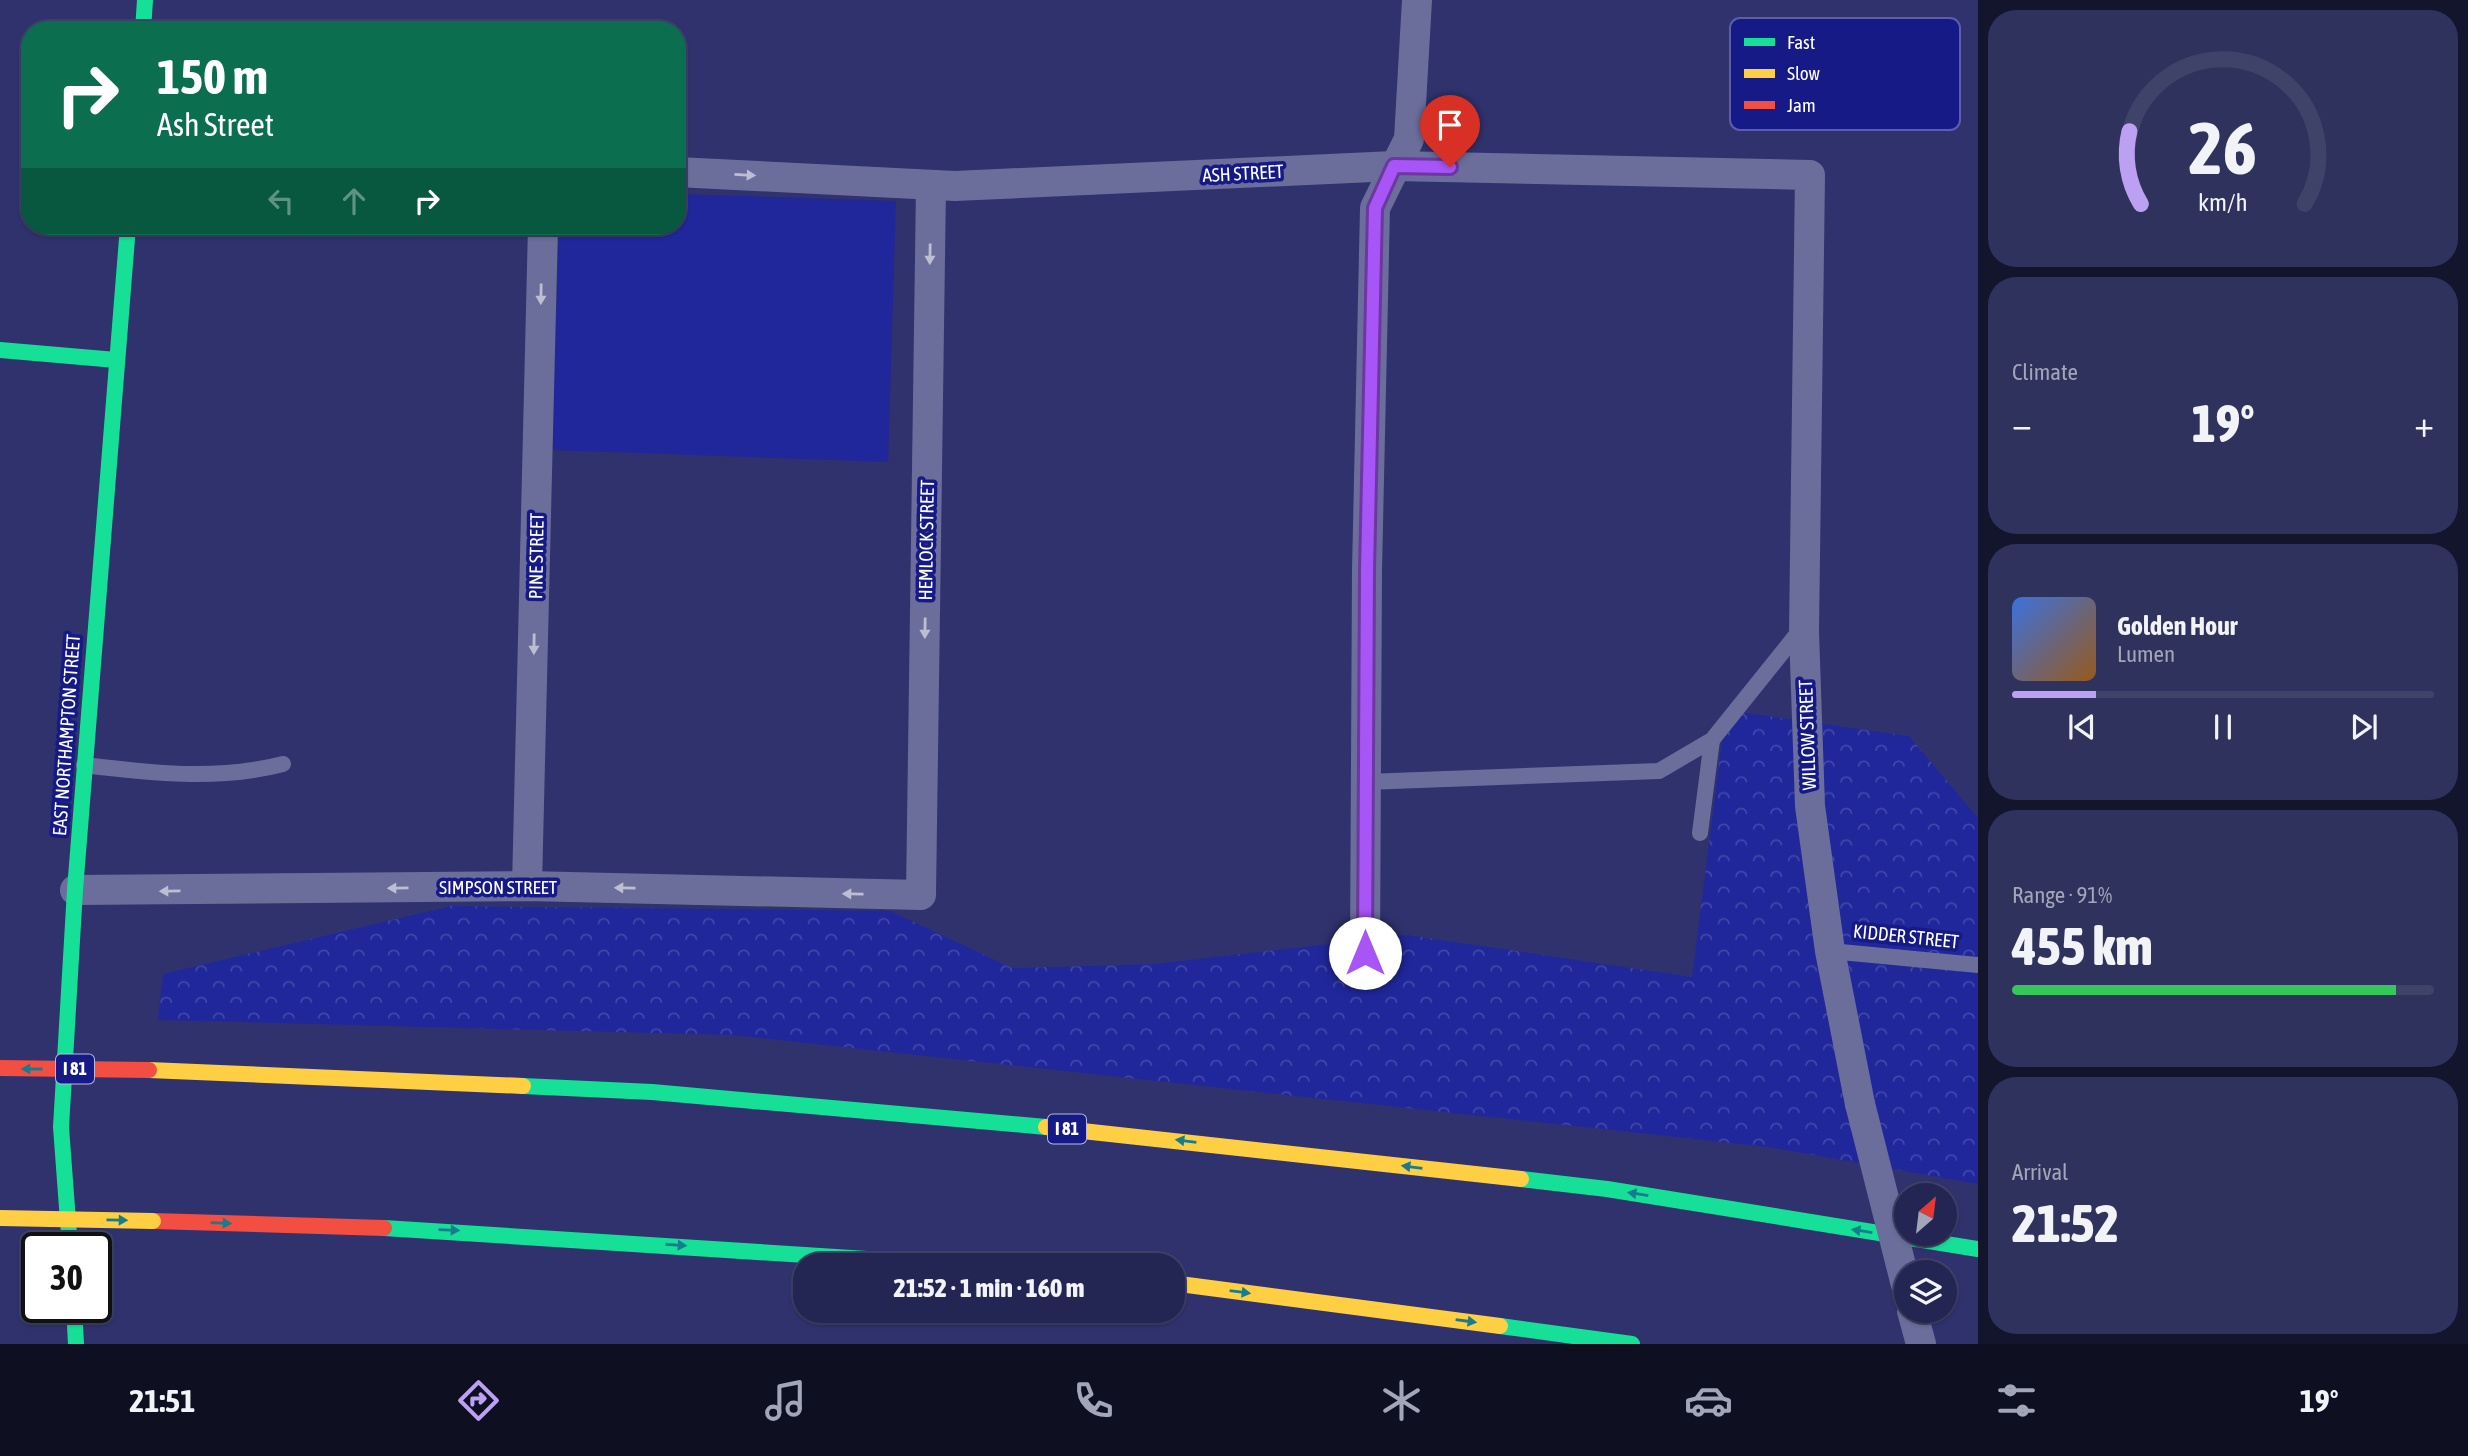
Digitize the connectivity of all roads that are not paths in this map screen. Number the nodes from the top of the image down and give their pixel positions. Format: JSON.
{"nodes":[{"id":1,"x":145,"y":0,"type":"edge"},
{"id":2,"x":1417,"y":0,"type":"edge"},
{"id":3,"x":144,"y":21,"type":"edge"},
{"id":4,"x":1394,"y":166,"type":"junction"},
{"id":5,"x":686,"y":172,"type":"edge"},
{"id":6,"x":1810,"y":175,"type":"joint"},
{"id":7,"x":931,"y":186,"type":"junction"},
{"id":8,"x":127,"y":235,"type":"edge"},
{"id":9,"x":543,"y":235,"type":"edge"},
{"id":10,"x":0,"y":350,"type":"edge"},
{"id":11,"x":116,"y":359,"type":"junction"},
{"id":12,"x":1804,"y":625,"type":"junction"},
{"id":13,"x":1712,"y":740,"type":"junction"},
{"id":14,"x":283,"y":764,"type":"dead end"},
{"id":15,"x":84,"y":765,"type":"junction"},
{"id":16,"x":1366,"y":782,"type":"junction"},
{"id":17,"x":1700,"y":833,"type":"dead end"},
{"id":18,"x":527,"y":886,"type":"junction"},
{"id":19,"x":75,"y":890,"type":"junction"},
{"id":20,"x":921,"y":895,"type":"joint"},
{"id":21,"x":1830,"y":951,"type":"junction"},
{"id":22,"x":1365,"y":953,"type":"dead end"},
{"id":23,"x":1978,"y":965,"type":"edge"},
{"id":24,"x":0,"y":1068,"type":"edge"},
{"id":25,"x":0,"y":1217,"type":"edge"},
{"id":26,"x":69,"y":1232,"type":"edge"},
{"id":27,"x":1978,"y":1250,"type":"edge"},
{"id":28,"x":793,"y":1253,"type":"edge"},
{"id":29,"x":1900,"y":1260,"type":"edge"},
{"id":30,"x":1185,"y":1285,"type":"edge"},
{"id":31,"x":75,"y":1323,"type":"edge"},
{"id":32,"x":1915,"y":1323,"type":"edge"},
{"id":33,"x":76,"y":1344,"type":"edge"},
{"id":34,"x":1632,"y":1344,"type":"edge"},
{"id":35,"x":1921,"y":1344,"type":"edge"}],
"edges":[{"from":1,"to":3,"type":"main road"},
{"from":2,"to":4,"type":"street"},
{"from":4,"to":6,"type":"street","name":"ASH STREET"},
{"from":4,"to":7,"type":"street","name":"ASH STREET"},
{"from":4,"to":16,"type":"street"},
{"from":5,"to":7,"type":"street","name":"ASH STREET","one_way":true},
{"from":6,"to":12,"type":"street","name":"WILLOW STREET"},
{"from":7,"to":20,"type":"street","name":"HEMLOCK STREET","one_way":true},
{"from":8,"to":11,"type":"main road","name":"EAST NORTHAMPTON STREET"},
{"from":9,"to":18,"type":"street","name":"PINE STREET","one_way":true},
{"from":10,"to":11,"type":"main road"},
{"from":11,"to":15,"type":"main road","name":"EAST NORTHAMPTON STREET"},
{"from":12,"to":13,"type":"lane"},
{"from":12,"to":21,"type":"street","name":"WILLOW STREET"},
{"from":13,"to":16,"type":"lane"},
{"from":13,"to":17,"type":"lane"},
{"from":14,"to":15,"type":"lane"},
{"from":15,"to":19,"type":"main road","name":"EAST NORTHAMPTON STREET"},
{"from":16,"to":22,"type":"street"},
{"from":18,"to":19,"type":"street","name":"SIMPSON STREET","one_way":true},
{"from":20,"to":18,"type":"street","name":"SIMPSON STREET","one_way":true},
{"from":19,"to":26,"type":"main road","name":"EAST NORTHAMPTON STREET"},
{"from":21,"to":23,"type":"lane","name":"KIDDER STREET"},
{"from":21,"to":29,"type":"street","name":"WILLOW STREET","bridge":true},
{"from":27,"to":24,"type":"main road","number":"I 81","one_way":true,"bridge":true},
{"from":25,"to":28,"type":"main road","one_way":true,"bridge":true},
{"from":30,"to":34,"type":"main road","one_way":true},
{"from":31,"to":33,"type":"main road"},
{"from":32,"to":35,"type":"street"}]}
